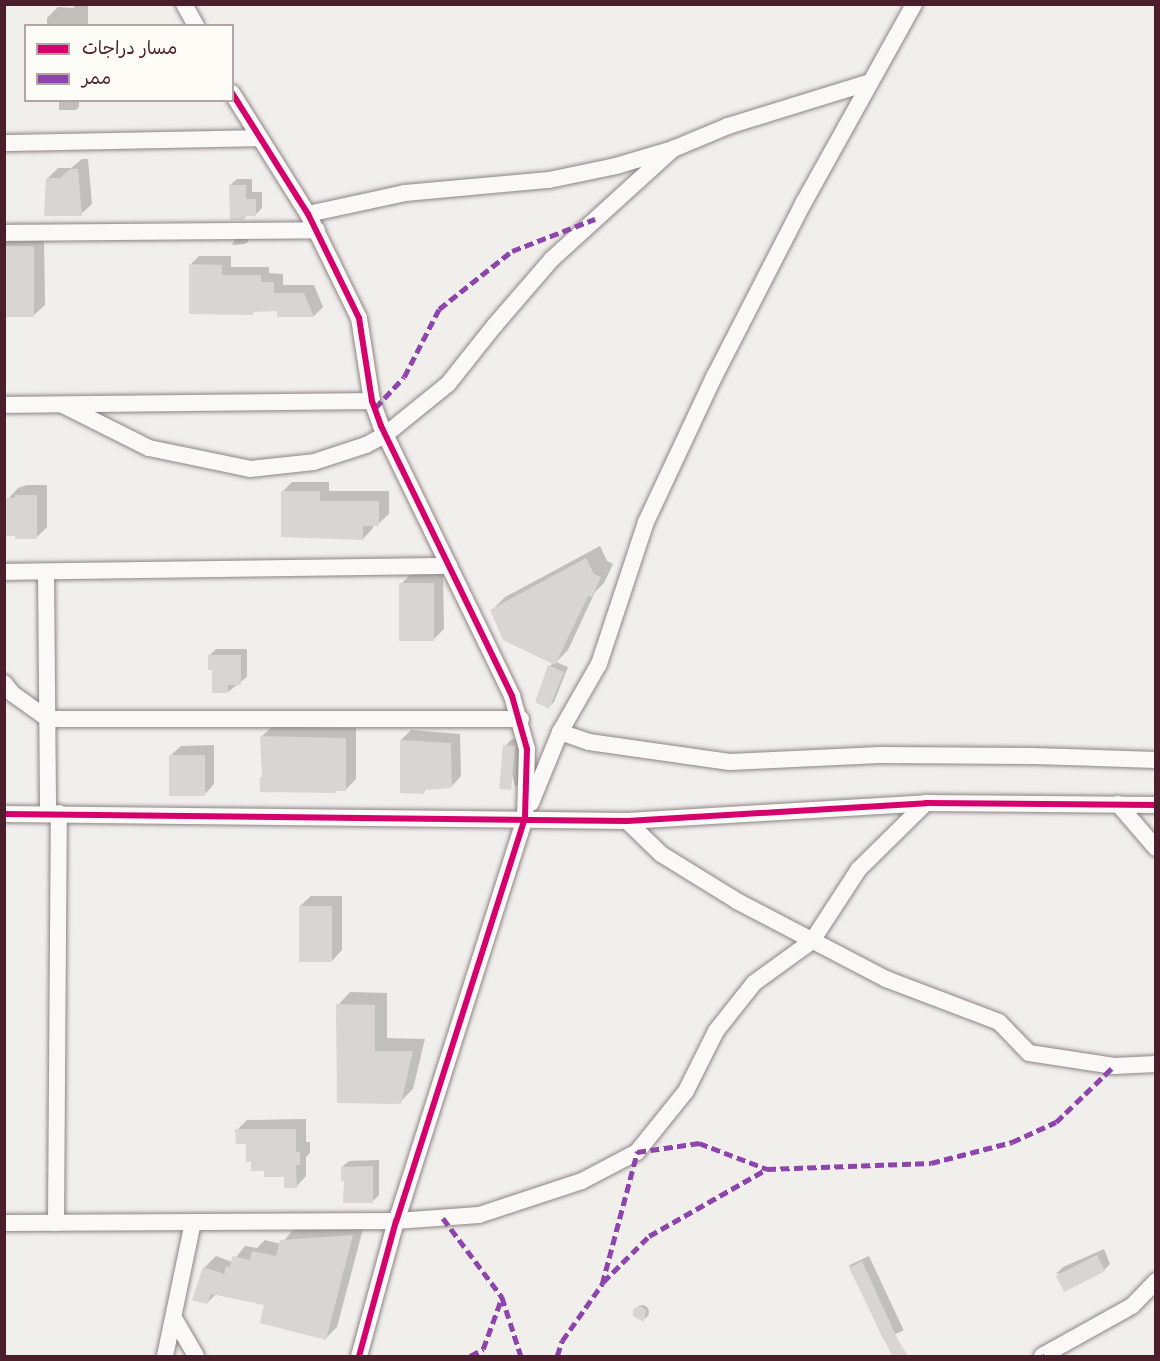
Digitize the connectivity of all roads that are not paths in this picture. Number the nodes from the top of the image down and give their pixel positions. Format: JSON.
{"nodes":[{"id":1,"x":184,"y":4,"type":"edge"},
{"id":2,"x":914,"y":4,"type":"edge"},
{"id":3,"x":195,"y":24,"type":"edge"},
{"id":4,"x":870,"y":82,"type":"junction"},
{"id":5,"x":234,"y":96,"type":"edge"},
{"id":6,"x":259,"y":138,"type":"junction"},
{"id":7,"x":4,"y":143,"type":"edge"},
{"id":8,"x":673,"y":149,"type":"junction"},
{"id":9,"x":308,"y":214,"type":"junction"},
{"id":10,"x":317,"y":230,"type":"junction"},
{"id":11,"x":4,"y":234,"type":"edge"},
{"id":12,"x":372,"y":401,"type":"junction"},
{"id":13,"x":4,"y":405,"type":"edge"},
{"id":14,"x":63,"y":405,"type":"junction"},
{"id":15,"x":385,"y":435,"type":"junction"},
{"id":16,"x":449,"y":566,"type":"junction"},
{"id":17,"x":4,"y":572,"type":"edge"},
{"id":18,"x":46,"y":572,"type":"junction"},
{"id":19,"x":4,"y":683,"type":"edge"},
{"id":20,"x":48,"y":719,"type":"junction"},
{"id":21,"x":520,"y":719,"type":"junction"},
{"id":22,"x":560,"y":732,"type":"junction"},
{"id":23,"x":1155,"y":760,"type":"edge"},
{"id":24,"x":926,"y":803,"type":"junction"},
{"id":25,"x":1118,"y":804,"type":"junction"},
{"id":26,"x":1155,"y":805,"type":"edge"},
{"id":27,"x":54,"y":813,"type":"junction"},
{"id":28,"x":4,"y":814,"type":"edge"},
{"id":29,"x":525,"y":818,"type":"junction"},
{"id":30,"x":627,"y":821,"type":"junction"},
{"id":31,"x":1155,"y":848,"type":"edge"},
{"id":32,"x":812,"y":941,"type":"junction"},
{"id":33,"x":1155,"y":1064,"type":"edge"},
{"id":34,"x":396,"y":1221,"type":"junction"},
{"id":35,"x":193,"y":1222,"type":"junction"},
{"id":36,"x":4,"y":1223,"type":"edge"},
{"id":37,"x":56,"y":1223,"type":"junction"},
{"id":38,"x":1155,"y":1281,"type":"edge"},
{"id":39,"x":174,"y":1318,"type":"junction"},
{"id":40,"x":165,"y":1356,"type":"edge"},
{"id":41,"x":196,"y":1356,"type":"edge"},
{"id":42,"x":359,"y":1356,"type":"edge"},
{"id":43,"x":1042,"y":1356,"type":"edge"}],
"edges":[{"from":1,"to":3,"type":"street"},
{"from":2,"to":4,"type":"street"},
{"from":4,"to":8,"type":"street"},
{"from":4,"to":22,"type":"street"},
{"from":5,"to":6,"type":"street"},
{"from":6,"to":7,"type":"street"},
{"from":6,"to":9,"type":"street"},
{"from":8,"to":9,"type":"street"},
{"from":8,"to":15,"type":"street"},
{"from":9,"to":10,"type":"street"},
{"from":10,"to":11,"type":"street"},
{"from":10,"to":12,"type":"street"},
{"from":12,"to":14,"type":"street"},
{"from":12,"to":15,"type":"street"},
{"from":13,"to":14,"type":"street"},
{"from":14,"to":15,"type":"street"},
{"from":15,"to":16,"type":"street"},
{"from":16,"to":18,"type":"street"},
{"from":16,"to":21,"type":"street"},
{"from":17,"to":18,"type":"street"},
{"from":18,"to":20,"type":"street"},
{"from":19,"to":20,"type":"street"},
{"from":20,"to":21,"type":"street"},
{"from":20,"to":27,"type":"street"},
{"from":21,"to":29,"type":"street"},
{"from":22,"to":23,"type":"street"},
{"from":22,"to":29,"type":"street"},
{"from":24,"to":25,"type":"street"},
{"from":24,"to":30,"type":"street"},
{"from":24,"to":32,"type":"street"},
{"from":25,"to":26,"type":"street"},
{"from":25,"to":31,"type":"street"},
{"from":27,"to":28,"type":"street"},
{"from":27,"to":29,"type":"street"},
{"from":27,"to":37,"type":"street"},
{"from":29,"to":30,"type":"street"},
{"from":29,"to":34,"type":"street"},
{"from":30,"to":32,"type":"street"},
{"from":32,"to":33,"type":"street"},
{"from":32,"to":34,"type":"street"},
{"from":34,"to":35,"type":"street"},
{"from":34,"to":42,"type":"street"},
{"from":35,"to":37,"type":"street"},
{"from":35,"to":39,"type":"street"},
{"from":36,"to":37,"type":"street"},
{"from":38,"to":43,"type":"street"},
{"from":39,"to":40,"type":"street"},
{"from":39,"to":41,"type":"street"}]}
